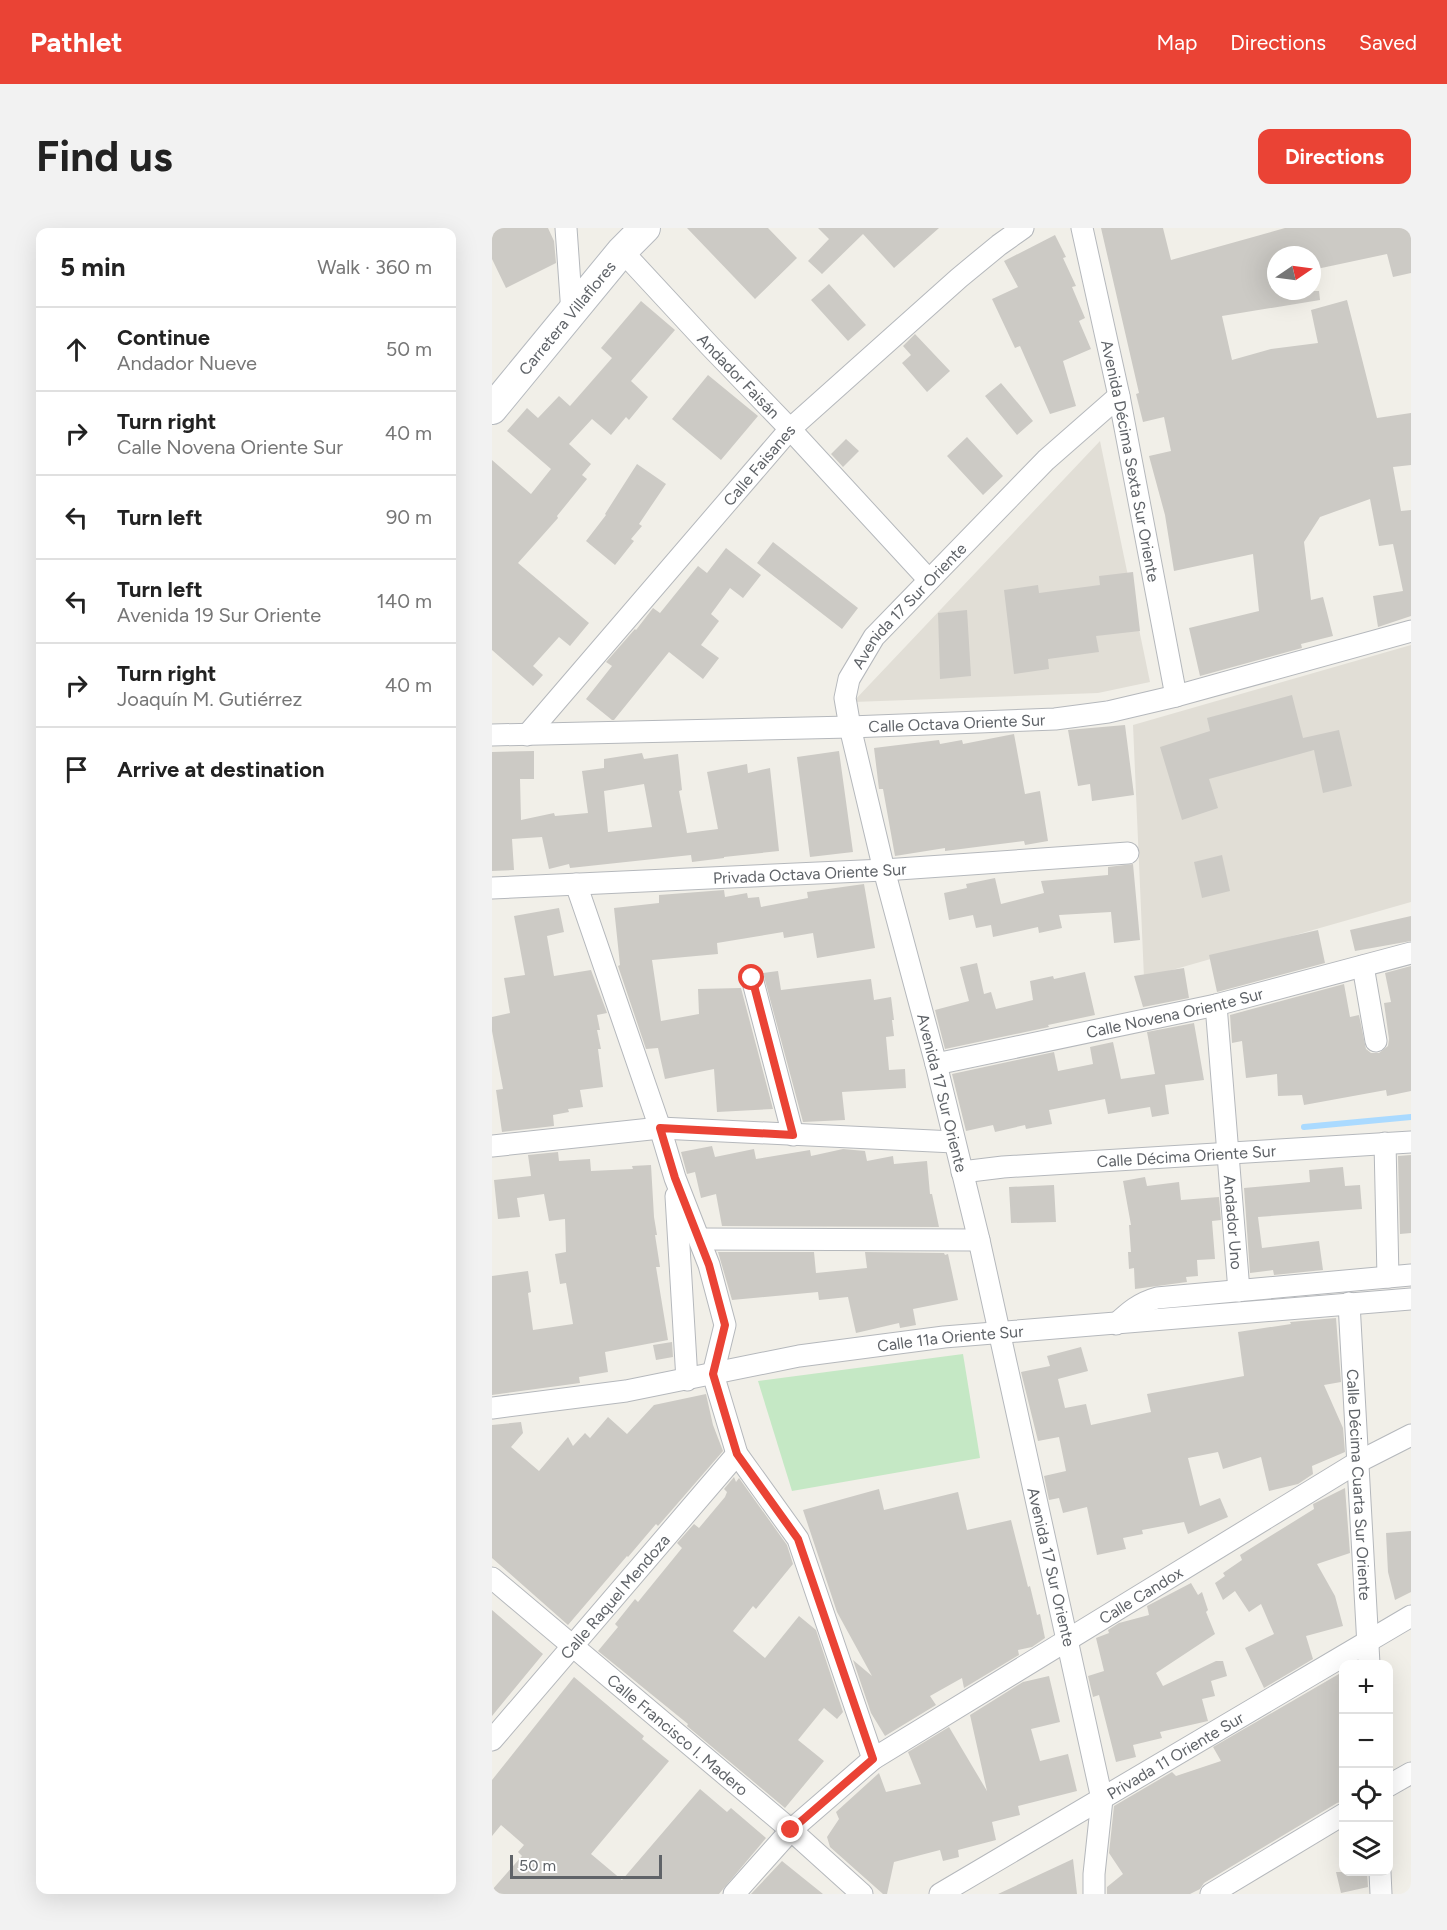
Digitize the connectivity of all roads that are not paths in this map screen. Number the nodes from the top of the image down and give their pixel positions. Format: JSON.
{"nodes":[{"id":1,"x":566,"y":228,"type":"edge"},
{"id":2,"x":645,"y":228,"type":"edge"},
{"id":3,"x":1023,"y":228,"type":"edge"},
{"id":4,"x":1082,"y":228,"type":"edge"},
{"id":5,"x":622,"y":251,"type":"junction"},
{"id":6,"x":572,"y":313,"type":"junction"},
{"id":7,"x":1119,"y":396,"type":"junction"},
{"id":8,"x":492,"y":409,"type":"edge"},
{"id":9,"x":790,"y":429,"type":"junction"},
{"id":10,"x":929,"y":580,"type":"junction"},
{"id":11,"x":1411,"y":631,"type":"edge"},
{"id":12,"x":1176,"y":696,"type":"junction"},
{"id":13,"x":850,"y":726,"type":"junction"},
{"id":14,"x":492,"y":735,"type":"edge"},
{"id":15,"x":527,"y":735,"type":"junction"},
{"id":16,"x":1128,"y":853,"type":"dead end"},
{"id":17,"x":884,"y":870,"type":"junction"},
{"id":18,"x":576,"y":884,"type":"junction"},
{"id":19,"x":492,"y":888,"type":"edge"},
{"id":20,"x":1411,"y":953,"type":"edge"},
{"id":21,"x":1363,"y":966,"type":"junction"},
{"id":22,"x":752,"y":978,"type":"dead end"},
{"id":23,"x":1216,"y":1005,"type":"junction"},
{"id":24,"x":1376,"y":1041,"type":"dead end"},
{"id":25,"x":936,"y":1064,"type":"junction"},
{"id":26,"x":660,"y":1128,"type":"junction"},
{"id":27,"x":793,"y":1135,"type":"junction"},
{"id":28,"x":954,"y":1142,"type":"junction"},
{"id":29,"x":1411,"y":1142,"type":"edge"},
{"id":30,"x":1384,"y":1143,"type":"junction"},
{"id":31,"x":492,"y":1146,"type":"edge"},
{"id":32,"x":1229,"y":1153,"type":"junction"},
{"id":33,"x":962,"y":1172,"type":"junction"},
{"id":34,"x":675,"y":1178,"type":"junction"},
{"id":35,"x":700,"y":1239,"type":"junction"},
{"id":36,"x":979,"y":1240,"type":"junction"},
{"id":37,"x":1411,"y":1275,"type":"edge"},
{"id":38,"x":1388,"y":1277,"type":"junction"},
{"id":39,"x":1239,"y":1291,"type":"junction"},
{"id":40,"x":1411,"y":1299,"type":"edge"},
{"id":41,"x":1349,"y":1303,"type":"junction"},
{"id":42,"x":1116,"y":1324,"type":"junction"},
{"id":43,"x":999,"y":1334,"type":"junction"},
{"id":44,"x":713,"y":1374,"type":"junction"},
{"id":45,"x":687,"y":1380,"type":"junction"},
{"id":46,"x":492,"y":1408,"type":"edge"},
{"id":47,"x":1411,"y":1435,"type":"edge"},
{"id":48,"x":737,"y":1454,"type":"junction"},
{"id":49,"x":1358,"y":1462,"type":"junction"},
{"id":50,"x":492,"y":1578,"type":"edge"},
{"id":51,"x":1411,"y":1616,"type":"edge"},
{"id":52,"x":1068,"y":1640,"type":"junction"},
{"id":53,"x":1368,"y":1641,"type":"junction"},
{"id":54,"x":572,"y":1647,"type":"junction"},
{"id":55,"x":1369,"y":1660,"type":"edge"},
{"id":56,"x":492,"y":1740,"type":"edge"},
{"id":57,"x":873,"y":1759,"type":"junction"},
{"id":58,"x":1411,"y":1773,"type":"edge"},
{"id":59,"x":1393,"y":1784,"type":"edge"},
{"id":60,"x":1102,"y":1799,"type":"junction"},
{"id":61,"x":1339,"y":1817,"type":"edge"},
{"id":62,"x":791,"y":1830,"type":"junction"},
{"id":63,"x":1380,"y":1876,"type":"edge"},
{"id":64,"x":734,"y":1894,"type":"edge"},
{"id":65,"x":862,"y":1894,"type":"edge"},
{"id":66,"x":940,"y":1894,"type":"edge"},
{"id":67,"x":1094,"y":1894,"type":"edge"},
{"id":68,"x":1211,"y":1894,"type":"edge"},
{"id":69,"x":1381,"y":1894,"type":"edge"}],
"edges":[{"from":1,"to":6,"type":"street"},
{"from":2,"to":5,"type":"main road","name":"Carretera Villaflores"},
{"from":3,"to":9,"type":"street","name":"Calle Faisanes"},
{"from":4,"to":7,"type":"street","name":"Avenida Décima Sexta Sur Oriente"},
{"from":5,"to":6,"type":"main road","name":"Carretera Villaflores"},
{"from":5,"to":9,"type":"street","name":"Andador Faisán"},
{"from":6,"to":8,"type":"main road","name":"Carretera Villaflores"},
{"from":7,"to":10,"type":"street","name":"Avenida 17 Sur Oriente"},
{"from":7,"to":12,"type":"street","name":"Avenida Décima Sexta Sur Oriente"},
{"from":9,"to":10,"type":"street","name":"Andador Faisán"},
{"from":9,"to":15,"type":"street","name":"Calle Faisanes"},
{"from":10,"to":13,"type":"street","name":"Avenida 17 Sur Oriente"},
{"from":11,"to":12,"type":"street","name":"Calle Octava Oriente Sur"},
{"from":12,"to":13,"type":"street","name":"Calle Octava Oriente Sur"},
{"from":13,"to":15,"type":"street","name":"Calle Octava Oriente Sur"},
{"from":13,"to":17,"type":"street","name":"Avenida 17 Sur Oriente"},
{"from":14,"to":15,"type":"street","name":"Calle Octava Oriente Sur"},
{"from":16,"to":17,"type":"street","name":"Privada Octava Oriente Sur"},
{"from":17,"to":18,"type":"street","name":"Privada Octava Oriente Sur"},
{"from":17,"to":25,"type":"street","name":"Avenida 17 Sur Oriente"},
{"from":18,"to":19,"type":"street","name":"Privada Octava Oriente Sur"},
{"from":18,"to":26,"type":"street"},
{"from":20,"to":21,"type":"street","name":"Calle Novena Oriente Sur"},
{"from":21,"to":23,"type":"street","name":"Calle Novena Oriente Sur"},
{"from":21,"to":24,"type":"street"},
{"from":22,"to":27,"type":"street"},
{"from":23,"to":25,"type":"street","name":"Calle Novena Oriente Sur"},
{"from":23,"to":32,"type":"street"},
{"from":25,"to":28,"type":"street","name":"Avenida 17 Sur Oriente"},
{"from":26,"to":27,"type":"street"},
{"from":26,"to":31,"type":"street"},
{"from":26,"to":34,"type":"street"},
{"from":27,"to":28,"type":"street"},
{"from":28,"to":33,"type":"street","name":"Avenida 17 Sur Oriente"},
{"from":29,"to":30,"type":"street","name":"Calle Décima Oriente Sur"},
{"from":30,"to":32,"type":"street","name":"Calle Décima Oriente Sur"},
{"from":30,"to":38,"type":"street"},
{"from":32,"to":33,"type":"street","name":"Calle Décima Oriente Sur"},
{"from":32,"to":39,"type":"street","name":"Andador Uno"},
{"from":33,"to":36,"type":"street","name":"Avenida 17 Sur Oriente"},
{"from":34,"to":35,"type":"street"},
{"from":34,"to":45,"type":"street"},
{"from":35,"to":36,"type":"street"},
{"from":35,"to":44,"type":"street"},
{"from":36,"to":43,"type":"street","name":"Avenida 17 Sur Oriente"},
{"from":37,"to":38,"type":"street"},
{"from":38,"to":39,"type":"street"},
{"from":39,"to":42,"type":"street"},
{"from":40,"to":41,"type":"street","name":"Calle 11a Oriente Sur"},
{"from":41,"to":42,"type":"street","name":"Calle 11a Oriente Sur"},
{"from":41,"to":49,"type":"street","name":"Calle Décima Cuarta Sur Oriente"},
{"from":42,"to":43,"type":"street","name":"Calle 11a Oriente Sur"},
{"from":43,"to":44,"type":"street","name":"Calle 11a Oriente Sur"},
{"from":43,"to":52,"type":"street","name":"Avenida 17 Sur Oriente"},
{"from":44,"to":45,"type":"street","name":"Calle 11a Oriente Sur"},
{"from":44,"to":48,"type":"street"},
{"from":45,"to":46,"type":"street","name":"Calle 11a Oriente Sur"},
{"from":47,"to":49,"type":"street","name":"Calle Candox"},
{"from":48,"to":54,"type":"street","name":"Calle Raquel Mendoza"},
{"from":48,"to":57,"type":"street"},
{"from":49,"to":52,"type":"street","name":"Calle Candox"},
{"from":49,"to":53,"type":"street","name":"Calle Décima Cuarta Sur Oriente"},
{"from":50,"to":54,"type":"street","name":"Calle Francisco I. Madero"},
{"from":51,"to":53,"type":"street","name":"Privada 11 Oriente Sur"},
{"from":52,"to":57,"type":"street","name":"Calle Candox"},
{"from":52,"to":60,"type":"street","name":"Avenida 17 Sur Oriente"},
{"from":53,"to":55,"type":"street","name":"Calle Décima Cuarta Sur Oriente"},
{"from":53,"to":60,"type":"street","name":"Privada 11 Oriente Sur"},
{"from":54,"to":56,"type":"street","name":"Calle Raquel Mendoza"},
{"from":54,"to":62,"type":"street","name":"Calle Francisco I. Madero"},
{"from":57,"to":62,"type":"street","name":"Calle Candox"},
{"from":58,"to":59,"type":"street"},
{"from":60,"to":66,"type":"street","name":"Privada 11 Oriente Sur"},
{"from":60,"to":67,"type":"street","name":"Avenida 17 Sur Oriente"},
{"from":61,"to":68,"type":"street"},
{"from":62,"to":64,"type":"street","name":"Calle Candox"},
{"from":62,"to":65,"type":"street","name":"Calle Francisco I. Madero"},
{"from":63,"to":69,"type":"street"}]}
